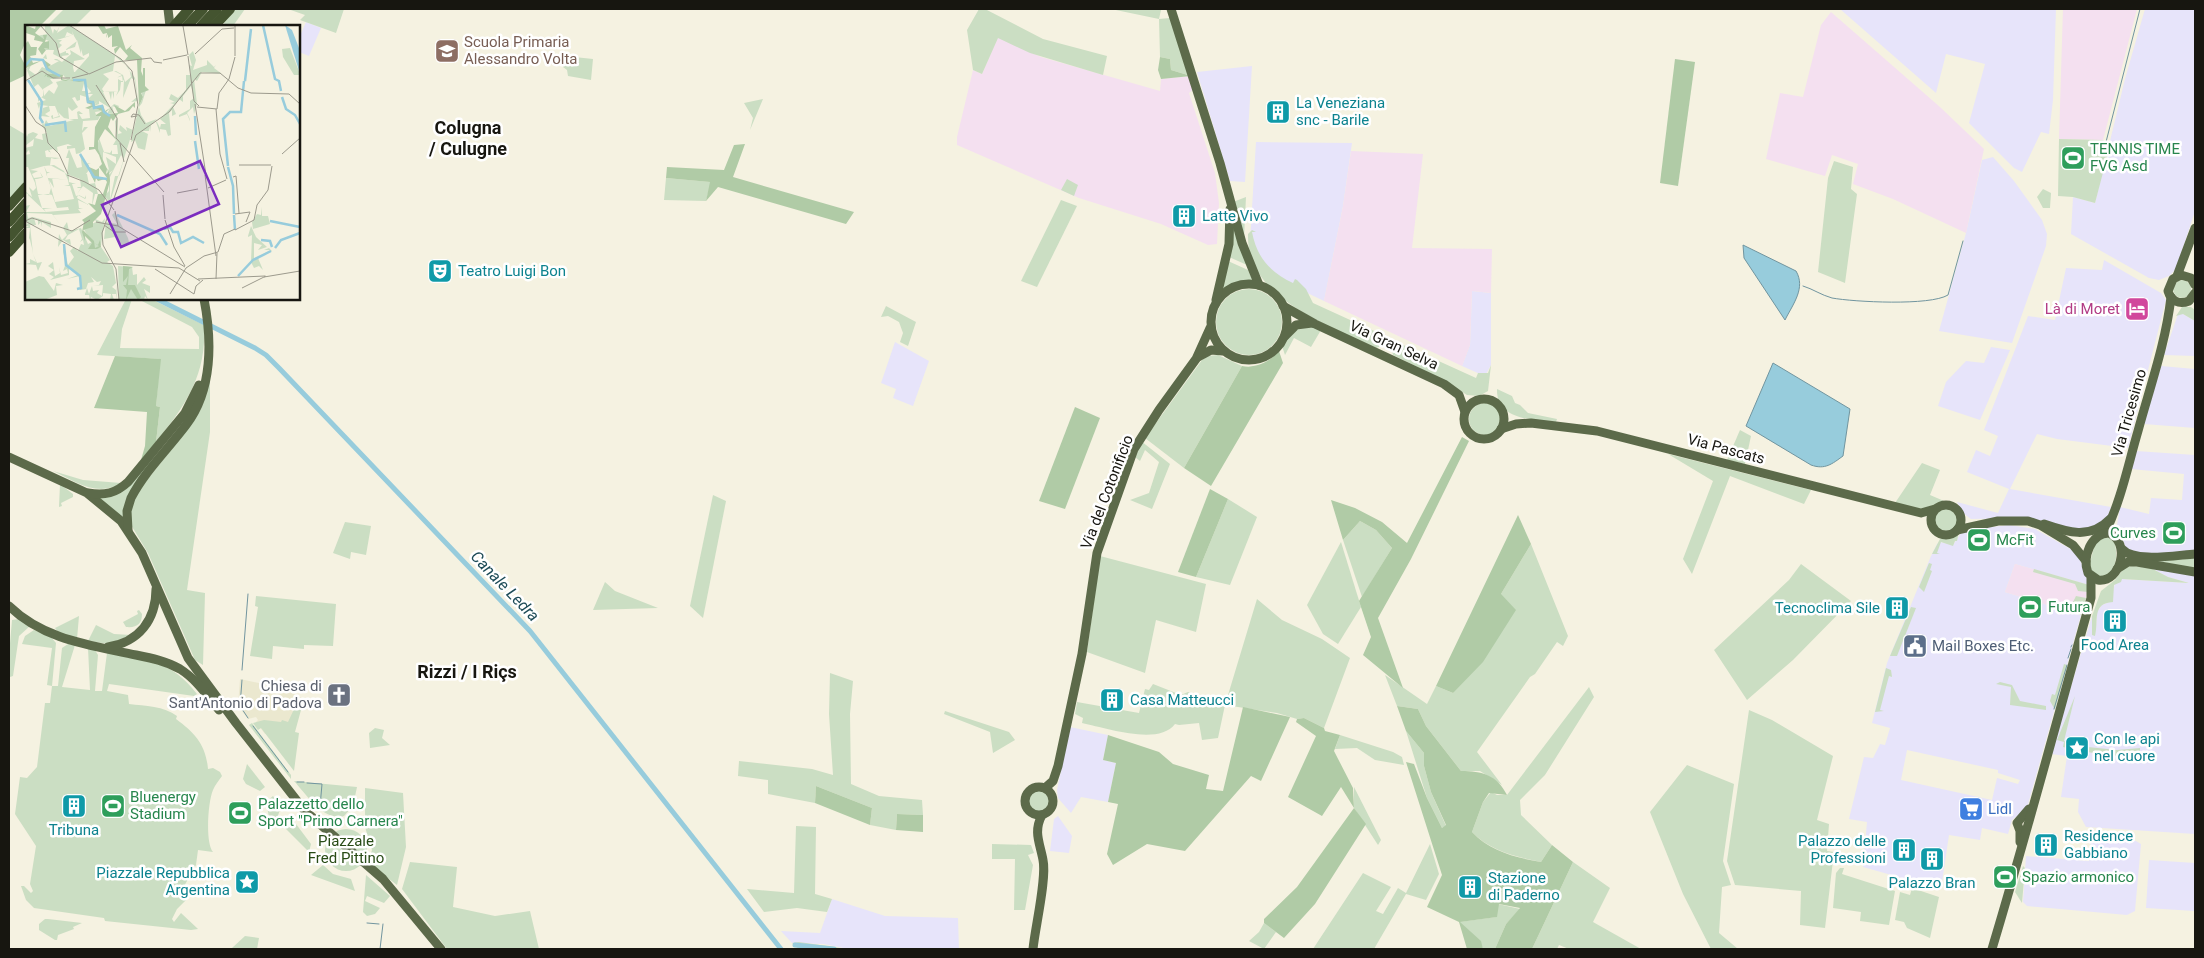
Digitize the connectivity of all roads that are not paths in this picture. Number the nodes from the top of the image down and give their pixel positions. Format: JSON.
{"nodes":[{"id":1,"x":168,"y":9,"type":"edge"},
{"id":2,"x":190,"y":9,"type":"edge"},
{"id":3,"x":230,"y":9,"type":"edge"},
{"id":4,"x":1171,"y":9,"type":"edge"},
{"id":5,"x":213,"y":15,"type":"edge"},
{"id":6,"x":172,"y":25,"type":"edge"},
{"id":7,"x":173,"y":25,"type":"edge"},
{"id":8,"x":189,"y":25,"type":"edge"},
{"id":9,"x":202,"y":25,"type":"edge"},
{"id":10,"x":25,"y":188,"type":"edge"},
{"id":11,"x":1230,"y":202,"type":"junction"},
{"id":12,"x":9,"y":206,"type":"edge"},
{"id":13,"x":25,"y":207,"type":"edge"},
{"id":14,"x":20,"y":227,"type":"edge"},
{"id":15,"x":2195,"y":228,"type":"edge"},
{"id":16,"x":9,"y":238,"type":"edge"},
{"id":17,"x":2191,"y":245,"type":"junction"},
{"id":18,"x":9,"y":252,"type":"edge"},
{"id":19,"x":9,"y":258,"type":"edge"},
{"id":20,"x":2177,"y":276,"type":"junction"},
{"id":21,"x":2193,"y":281,"type":"edge"},
{"id":22,"x":1259,"y":285,"type":"junction"},
{"id":23,"x":2195,"y":293,"type":"edge"},
{"id":24,"x":2170,"y":297,"type":"junction"},
{"id":25,"x":204,"y":300,"type":"edge"},
{"id":26,"x":1216,"y":302,"type":"junction"},
{"id":27,"x":2180,"y":302,"type":"junction"},
{"id":28,"x":1283,"y":306,"type":"junction"},
{"id":29,"x":2168,"y":321,"type":"junction"},
{"id":30,"x":1315,"y":324,"type":"junction"},
{"id":31,"x":1210,"y":328,"type":"junction"},
{"id":32,"x":1284,"y":338,"type":"junction"},
{"id":33,"x":1223,"y":351,"type":"junction"},
{"id":34,"x":1196,"y":359,"type":"junction"},
{"id":35,"x":1459,"y":395,"type":"junction"},
{"id":36,"x":1474,"y":401,"type":"junction"},
{"id":37,"x":1465,"y":412,"type":"junction"},
{"id":38,"x":1503,"y":414,"type":"junction"},
{"id":39,"x":1522,"y":423,"type":"junction"},
{"id":40,"x":1501,"y":429,"type":"junction"},
{"id":41,"x":9,"y":457,"type":"edge"},
{"id":42,"x":154,"y":457,"type":"junction"},
{"id":43,"x":9,"y":461,"type":"edge"},
{"id":44,"x":20,"y":462,"type":"junction"},
{"id":45,"x":87,"y":493,"type":"junction"},
{"id":46,"x":1935,"y":510,"type":"junction"},
{"id":47,"x":1921,"y":513,"type":"junction"},
{"id":48,"x":2115,"y":513,"type":"junction"},
{"id":49,"x":1960,"y":515,"type":"junction"},
{"id":50,"x":2028,"y":521,"type":"junction"},
{"id":51,"x":1931,"y":523,"type":"junction"},
{"id":52,"x":1981,"y":523,"type":"junction"},
{"id":53,"x":128,"y":530,"type":"junction"},
{"id":54,"x":1957,"y":530,"type":"junction"},
{"id":55,"x":2109,"y":534,"type":"junction"},
{"id":56,"x":2093,"y":539,"type":"junction"},
{"id":57,"x":2070,"y":543,"type":"junction"},
{"id":58,"x":2122,"y":548,"type":"junction"},
{"id":59,"x":2195,"y":554,"type":"edge"},
{"id":60,"x":2086,"y":560,"type":"junction"},
{"id":61,"x":2117,"y":569,"type":"junction"},
{"id":62,"x":2195,"y":572,"type":"edge"},
{"id":63,"x":2091,"y":577,"type":"junction"},
{"id":64,"x":2103,"y":581,"type":"junction"},
{"id":65,"x":156,"y":584,"type":"junction"},
{"id":66,"x":2092,"y":597,"type":"junction"},
{"id":67,"x":9,"y":606,"type":"edge"},
{"id":68,"x":105,"y":648,"type":"junction"},
{"id":69,"x":1048,"y":791,"type":"junction"},
{"id":70,"x":1031,"y":813,"type":"junction"},
{"id":71,"x":1042,"y":815,"type":"junction"},
{"id":72,"x":1042,"y":877,"type":"junction"},
{"id":73,"x":404,"y":902,"type":"junction"},
{"id":74,"x":441,"y":949,"type":"edge"},
{"id":75,"x":1033,"y":949,"type":"edge"},
{"id":76,"x":1992,"y":949,"type":"edge"}],
"edges":[{"from":1,"to":6,"type":"main road"},
{"from":2,"to":7,"type":"highway"},
{"from":3,"to":5,"type":"highway"},
{"from":4,"to":11,"type":"main road"},
{"from":5,"to":8,"type":"highway"},
{"from":5,"to":9,"type":"highway"},
{"from":10,"to":12,"type":"highway"},
{"from":11,"to":22,"type":"main road"},
{"from":11,"to":26,"type":"main road"},
{"from":13,"to":14,"type":"highway"},
{"from":14,"to":16,"type":"highway"},
{"from":14,"to":18,"type":"highway"},
{"from":14,"to":19,"type":"highway"},
{"from":15,"to":17,"type":"main road"},
{"from":17,"to":20,"type":"main road","name":"Via Tricesimo"},
{"from":17,"to":21,"type":"main road"},
{"from":20,"to":21,"type":"main road"},
{"from":20,"to":24,"type":"main road","name":"Via Tricesimo"},
{"from":22,"to":26,"type":"main road"},
{"from":22,"to":28,"type":"main road"},
{"from":23,"to":27,"type":"main road"},
{"from":24,"to":27,"type":"main road"},
{"from":24,"to":29,"type":"main road","name":"Via Tricesimo"},
{"from":25,"to":42,"type":"main road"},
{"from":26,"to":31,"type":"main road"},
{"from":27,"to":29,"type":"main road","name":"Via Tricesimo"},
{"from":28,"to":30,"type":"main road","name":"Via Gran Selva"},
{"from":28,"to":32,"type":"main road"},
{"from":29,"to":48,"type":"main road","name":"Via Tricesimo"},
{"from":30,"to":32,"type":"main road"},
{"from":30,"to":35,"type":"main road","name":"Via Gran Selva"},
{"from":31,"to":33,"type":"main road"},
{"from":31,"to":34,"type":"main road","name":"Via del Cotonificio"},
{"from":32,"to":33,"type":"main road"},
{"from":33,"to":34,"type":"main road"},
{"from":34,"to":69,"type":"main road","name":"Via del Cotonificio"},
{"from":35,"to":36,"type":"main road","name":"Via Gran Selva"},
{"from":35,"to":37,"type":"main road"},
{"from":36,"to":37,"type":"main road"},
{"from":36,"to":38,"type":"main road"},
{"from":37,"to":40,"type":"main road"},
{"from":38,"to":39,"type":"main road","name":"Via Pascats"},
{"from":38,"to":40,"type":"main road"},
{"from":39,"to":40,"type":"main road","name":"Via Pascats"},
{"from":39,"to":47,"type":"main road","name":"Via Pascats"},
{"from":41,"to":44,"type":"main road"},
{"from":42,"to":45,"type":"main road"},
{"from":42,"to":53,"type":"main road"},
{"from":43,"to":44,"type":"main road"},
{"from":44,"to":45,"type":"main road"},
{"from":45,"to":53,"type":"main road"},
{"from":46,"to":47,"type":"main road","name":"Via Pascats"},
{"from":46,"to":49,"type":"main road"},
{"from":46,"to":51,"type":"main road"},
{"from":47,"to":51,"type":"main road"},
{"from":48,"to":50,"type":"main road"},
{"from":48,"to":55,"type":"main road","name":"Via Tricesimo"},
{"from":49,"to":52,"type":"main road"},
{"from":49,"to":54,"type":"main road"},
{"from":50,"to":52,"type":"main road"},
{"from":50,"to":57,"type":"main road"},
{"from":51,"to":54,"type":"main road"},
{"from":52,"to":54,"type":"main road"},
{"from":53,"to":65,"type":"main road"},
{"from":55,"to":56,"type":"main road"},
{"from":55,"to":58,"type":"main road"},
{"from":56,"to":57,"type":"main road"},
{"from":56,"to":60,"type":"main road"},
{"from":57,"to":60,"type":"main road"},
{"from":58,"to":59,"type":"main road"},
{"from":58,"to":61,"type":"main road"},
{"from":60,"to":63,"type":"main road"},
{"from":61,"to":62,"type":"main road"},
{"from":61,"to":64,"type":"main road"},
{"from":63,"to":64,"type":"main road"},
{"from":63,"to":66,"type":"main road"},
{"from":64,"to":66,"type":"main road"},
{"from":65,"to":68,"type":"main road"},
{"from":65,"to":73,"type":"main road"},
{"from":66,"to":76,"type":"main road"},
{"from":67,"to":68,"type":"main road"},
{"from":68,"to":73,"type":"main road"},
{"from":69,"to":70,"type":"main road"},
{"from":69,"to":71,"type":"main road"},
{"from":70,"to":71,"type":"main road"},
{"from":70,"to":72,"type":"main road"},
{"from":71,"to":72,"type":"main road"},
{"from":72,"to":75,"type":"main road"},
{"from":73,"to":74,"type":"main road"}]}
